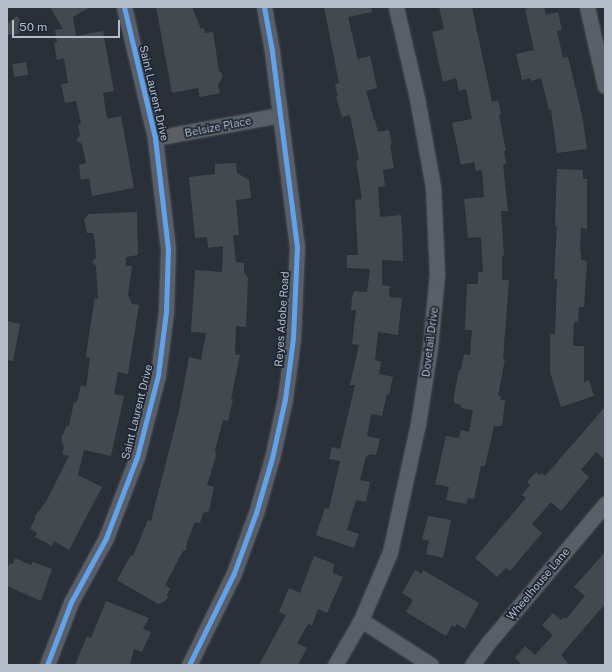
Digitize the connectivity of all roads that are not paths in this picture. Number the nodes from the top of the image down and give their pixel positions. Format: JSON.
{"nodes":[{"id":1,"x":124,"y":7,"type":"edge"},
{"id":2,"x":264,"y":7,"type":"edge"},
{"id":3,"x":396,"y":7,"type":"edge"},
{"id":4,"x":588,"y":7,"type":"edge"},
{"id":5,"x":605,"y":86,"type":"edge"},
{"id":6,"x":280,"y":115,"type":"junction"},
{"id":7,"x":155,"y":138,"type":"junction"},
{"id":8,"x":605,"y":504,"type":"edge"},
{"id":9,"x":361,"y":620,"type":"junction"},
{"id":10,"x":47,"y":665,"type":"edge"},
{"id":11,"x":189,"y":665,"type":"edge"},
{"id":12,"x":335,"y":665,"type":"edge"},
{"id":13,"x":431,"y":665,"type":"edge"},
{"id":14,"x":472,"y":665,"type":"edge"}],
"edges":[{"from":1,"to":7,"type":"street","name":"Saint Laurent Drive"},
{"from":2,"to":6,"type":"street","name":"Reyes Adobe Road"},
{"from":3,"to":9,"type":"street","name":"Dovetail Drive"},
{"from":4,"to":5,"type":"street"},
{"from":6,"to":7,"type":"street","name":"Belsize Place"},
{"from":6,"to":11,"type":"street","name":"Reyes Adobe Road"},
{"from":7,"to":10,"type":"street","name":"Saint Laurent Drive"},
{"from":8,"to":14,"type":"street","name":"Wheelhouse Lane"},
{"from":9,"to":12,"type":"street","name":"Dovetail Drive"},
{"from":9,"to":13,"type":"street"}]}
